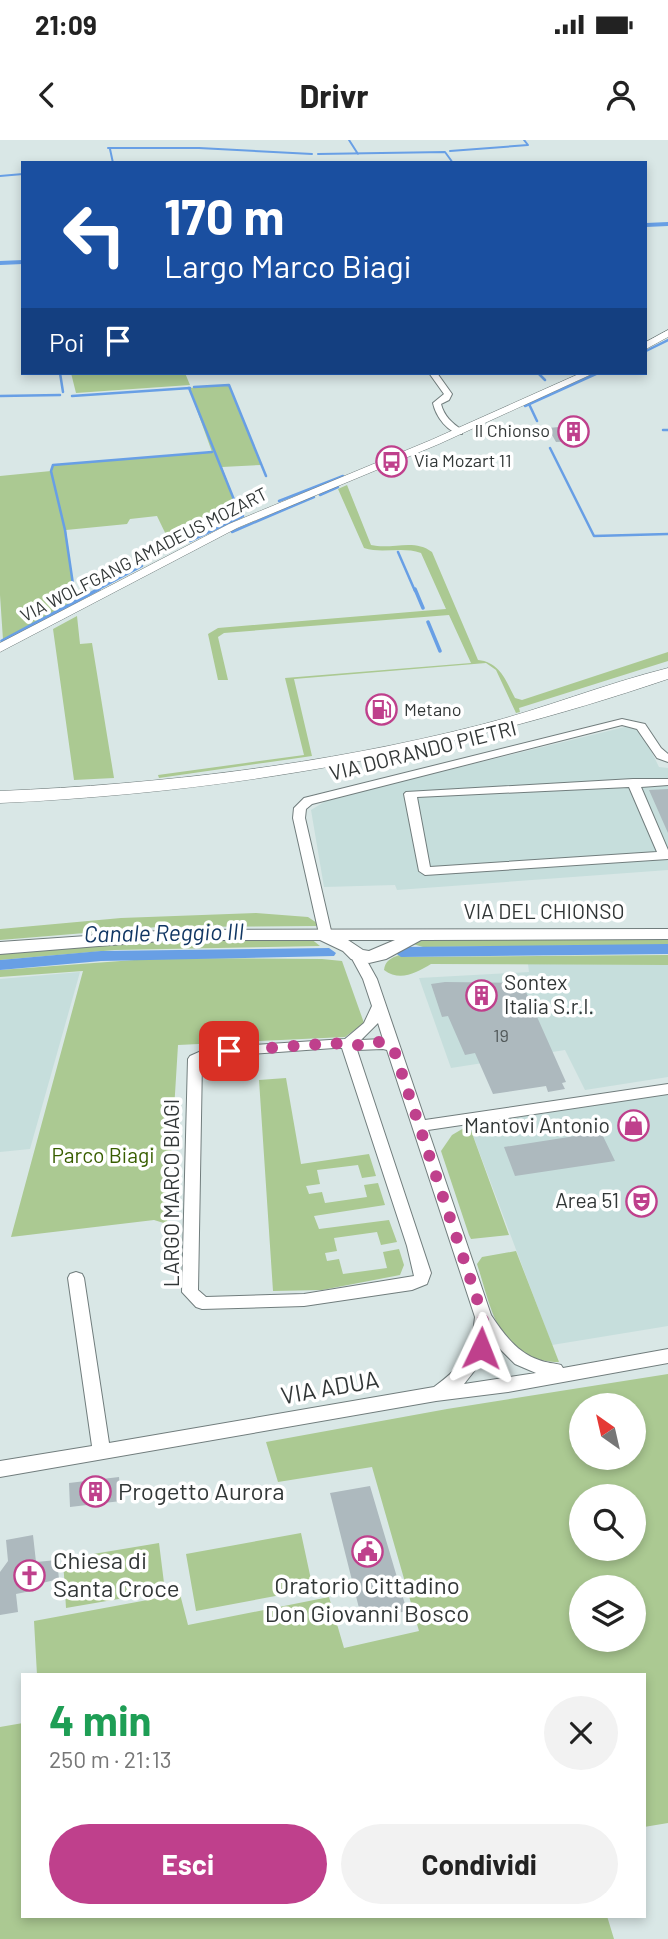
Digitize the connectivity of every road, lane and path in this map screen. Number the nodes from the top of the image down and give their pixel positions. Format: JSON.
{"nodes":[{"id":1,"x":668,"y":334,"type":"edge"},
{"id":2,"x":647,"y":345,"type":"edge"},
{"id":3,"x":434,"y":375,"type":"edge"},
{"id":4,"x":585,"y":375,"type":"edge"},
{"id":5,"x":459,"y":432,"type":"junction"},
{"id":6,"x":0,"y":648,"type":"edge"},
{"id":7,"x":668,"y":673,"type":"edge"},
{"id":8,"x":668,"y":684,"type":"edge"},
{"id":9,"x":668,"y":759,"type":"edge"},
{"id":10,"x":633,"y":782,"type":"junction"},
{"id":11,"x":668,"y":782,"type":"edge"},
{"id":12,"x":0,"y":797,"type":"edge"},
{"id":13,"x":0,"y":808,"type":"edge"},
{"id":14,"x":666,"y":855,"type":"edge"},
{"id":15,"x":668,"y":934,"type":"edge"},
{"id":16,"x":323,"y":935,"type":"junction"},
{"id":17,"x":354,"y":946,"type":"junction"},
{"id":18,"x":0,"y":948,"type":"edge"},
{"id":19,"x":381,"y":948,"type":"junction"},
{"id":20,"x":370,"y":979,"type":"junction"},
{"id":21,"x":379,"y":1006,"type":"junction"},
{"id":22,"x":348,"y":1044,"type":"junction"},
{"id":23,"x":393,"y":1047,"type":"junction"},
{"id":24,"x":668,"y":1089,"type":"edge"},
{"id":25,"x":419,"y":1126,"type":"junction"},
{"id":26,"x":76,"y":1278,"type":"dead end"},
{"id":27,"x":483,"y":1317,"type":"junction"},
{"id":28,"x":512,"y":1355,"type":"junction"},
{"id":29,"x":668,"y":1356,"type":"edge"},
{"id":30,"x":468,"y":1368,"type":"junction"},
{"id":31,"x":576,"y":1371,"type":"junction"},
{"id":32,"x":508,"y":1385,"type":"junction"},
{"id":33,"x":483,"y":1388,"type":"junction"},
{"id":34,"x":436,"y":1394,"type":"junction"},
{"id":35,"x":102,"y":1452,"type":"junction"},
{"id":36,"x":0,"y":1469,"type":"edge"}],
"edges":[{"from":1,"to":2,"type":"street"},
{"from":3,"to":5,"type":"street"},
{"from":4,"to":5,"type":"street","name":"VIA WOLFGANG AMADEUS MOZART"},
{"from":5,"to":6,"type":"street","name":"VIA WOLFGANG AMADEUS MOZART"},
{"from":7,"to":12,"type":"highway"},
{"from":8,"to":13,"type":"highway"},
{"from":9,"to":16,"type":"street","name":"VIA DORANDO PIETRI"},
{"from":10,"to":11,"type":"street"},
{"from":10,"to":14,"type":"street"},
{"from":10,"to":14,"type":"street"},
{"from":15,"to":19,"type":"main road","name":"VIA DEL CHIONSO"},
{"from":16,"to":17,"type":"main road","name":"VIA DEL CHIONSO"},
{"from":16,"to":18,"type":"main road","name":"VIA DEL CHIONSO"},
{"from":17,"to":19,"type":"main road","name":"VIA DEL CHIONSO"},
{"from":17,"to":20,"type":"street"},
{"from":19,"to":20,"type":"street"},
{"from":20,"to":21,"type":"street"},
{"from":21,"to":22,"type":"street"},
{"from":21,"to":23,"type":"street"},
{"from":22,"to":22,"type":"street","name":"LARGO MARCO BIAGI"},
{"from":22,"to":23,"type":"street","name":"LARGO MARCO BIAGI"},
{"from":23,"to":25,"type":"street"},
{"from":24,"to":25,"type":"street"},
{"from":25,"to":27,"type":"street"},
{"from":26,"to":35,"type":"street"},
{"from":27,"to":28,"type":"street"},
{"from":27,"to":30,"type":"street"},
{"from":28,"to":31,"type":"street"},
{"from":28,"to":32,"type":"street"},
{"from":29,"to":31,"type":"street","name":"VIA ADUA"},
{"from":30,"to":33,"type":"street"},
{"from":30,"to":34,"type":"street"},
{"from":31,"to":32,"type":"street","name":"VIA ADUA"},
{"from":32,"to":33,"type":"street","name":"VIA ADUA"},
{"from":33,"to":34,"type":"street","name":"VIA ADUA"},
{"from":34,"to":35,"type":"street","name":"VIA ADUA"},
{"from":35,"to":36,"type":"street","name":"VIA ADUA"}]}
